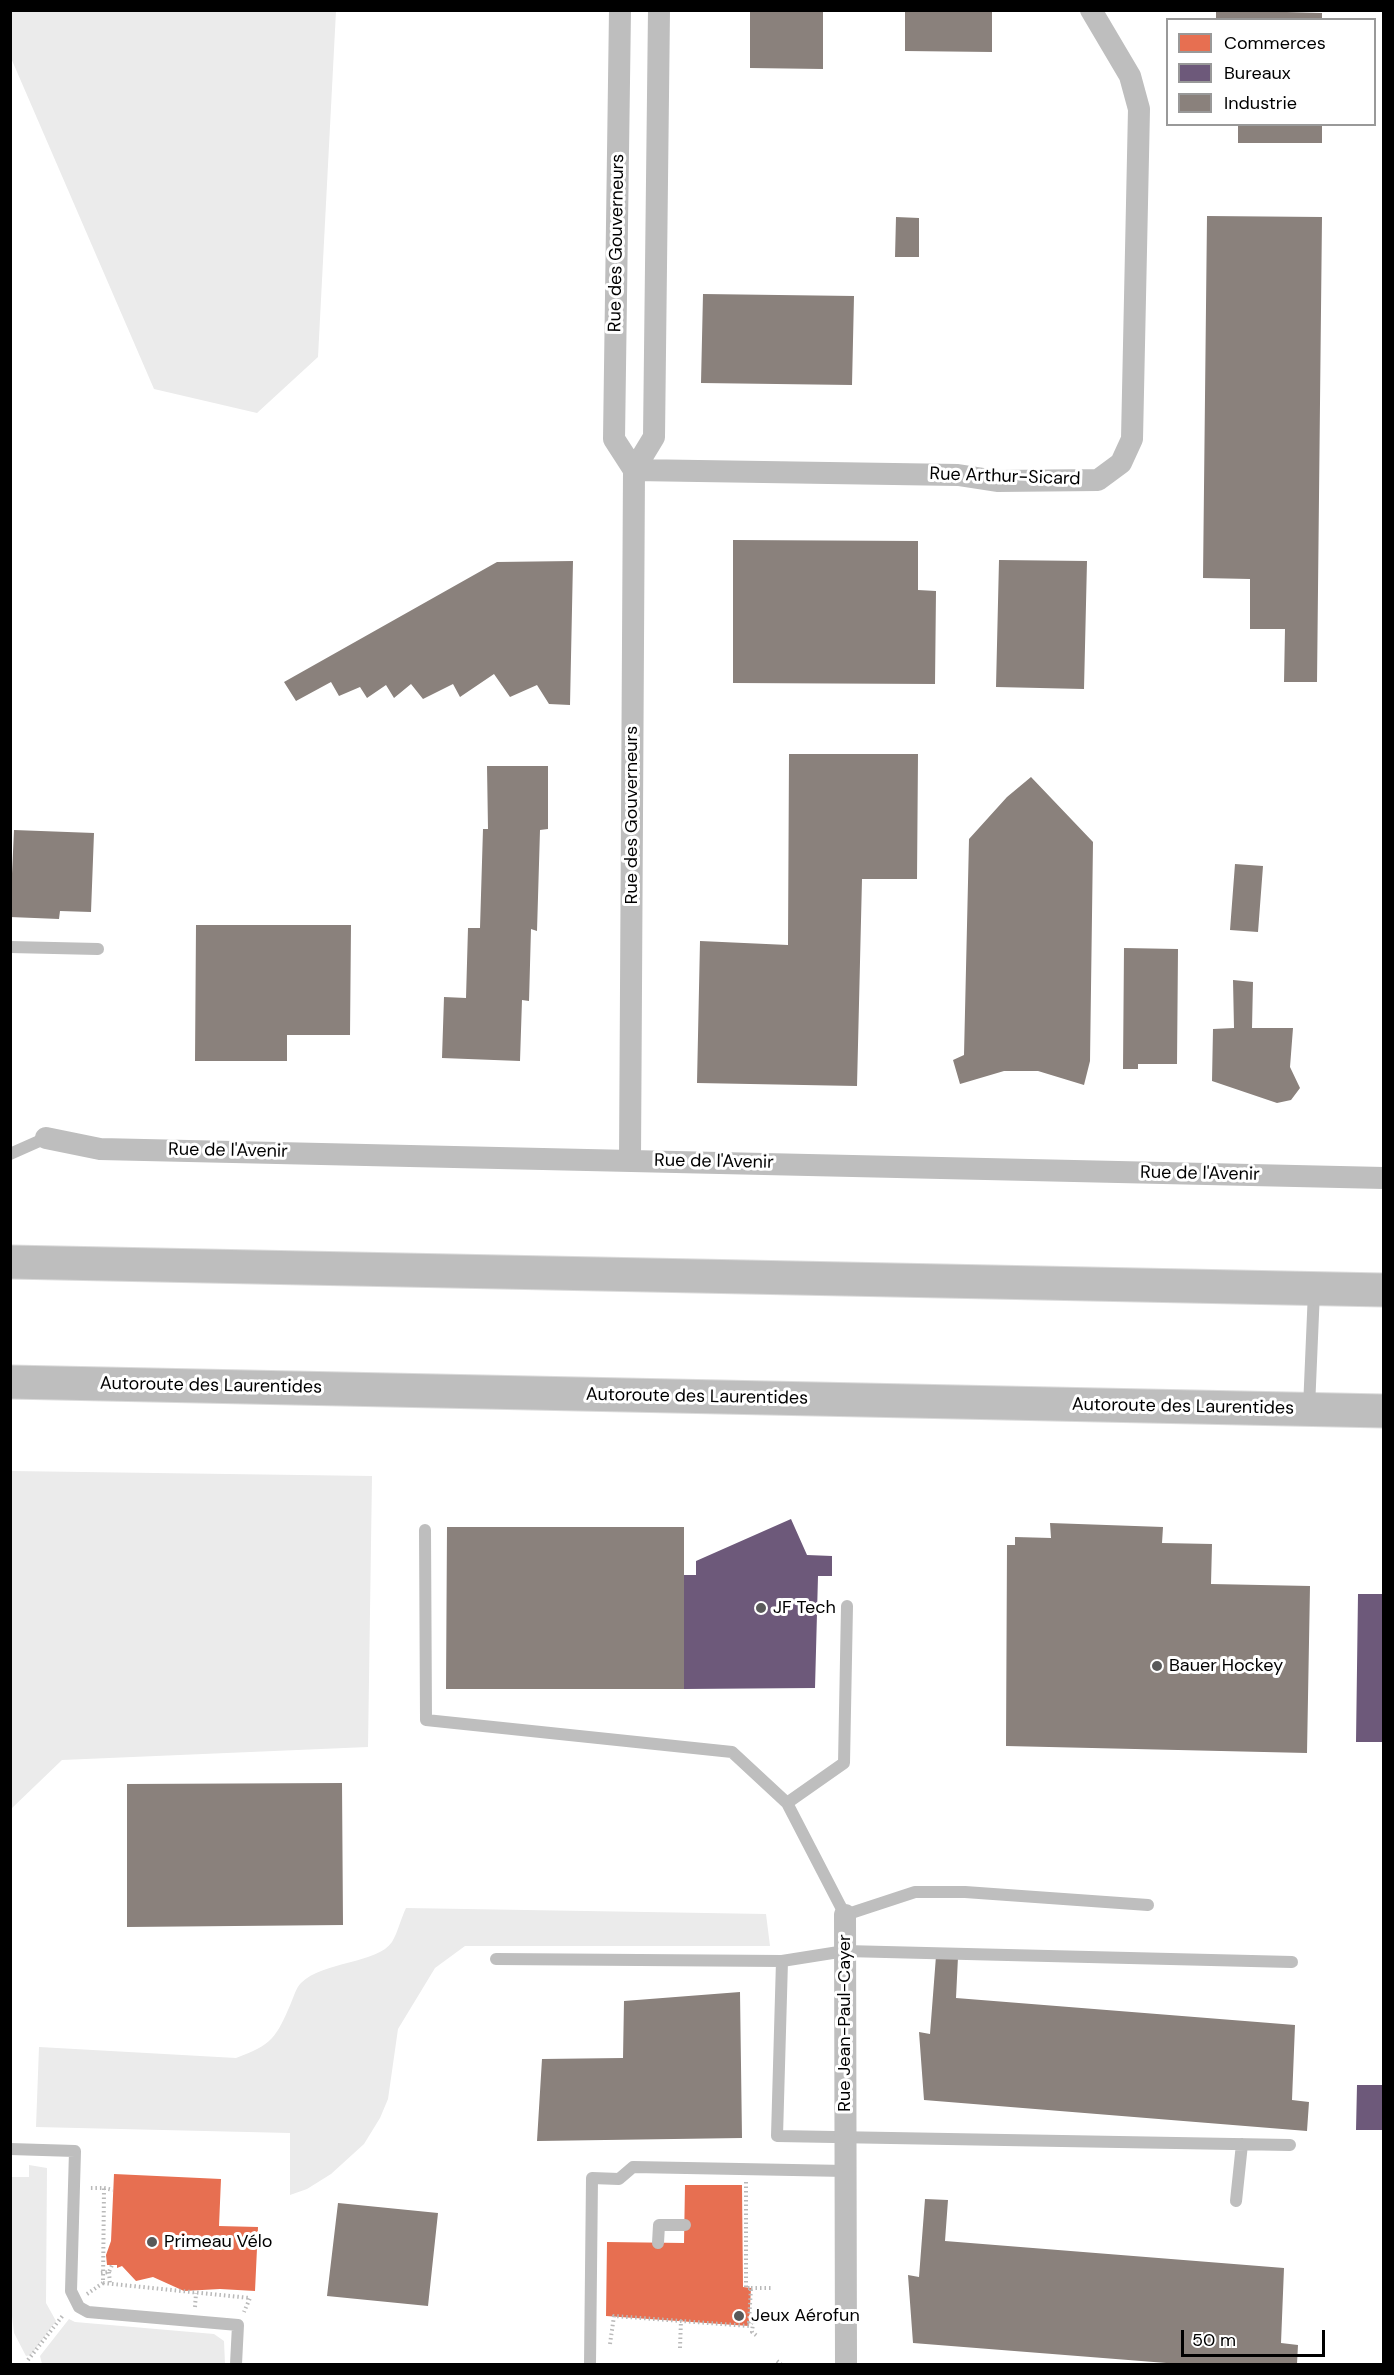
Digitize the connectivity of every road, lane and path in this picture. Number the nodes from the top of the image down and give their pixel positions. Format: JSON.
{"nodes":[{"id":1,"x":620,"y":10,"type":"edge"},
{"id":2,"x":659,"y":10,"type":"edge"},
{"id":3,"x":1091,"y":10,"type":"edge"},
{"id":4,"x":634,"y":470,"type":"junction"},
{"id":5,"x":10,"y":947,"type":"edge"},
{"id":6,"x":98,"y":949,"type":"dead end"},
{"id":7,"x":46,"y":1138,"type":"joint"},
{"id":8,"x":10,"y":1154,"type":"edge"},
{"id":9,"x":630,"y":1160,"type":"junction"},
{"id":10,"x":1383,"y":1179,"type":"edge"},
{"id":11,"x":10,"y":1262,"type":"edge"},
{"id":12,"x":1314,"y":1288,"type":"junction"},
{"id":13,"x":1383,"y":1290,"type":"edge"},
{"id":14,"x":10,"y":1382,"type":"edge"},
{"id":15,"x":1309,"y":1409,"type":"junction"},
{"id":16,"x":1383,"y":1411,"type":"edge"},
{"id":17,"x":425,"y":1530,"type":"dead end"},
{"id":18,"x":847,"y":1606,"type":"dead end"},
{"id":19,"x":788,"y":1803,"type":"junction"},
{"id":20,"x":1148,"y":1905,"type":"dead end"},
{"id":21,"x":845,"y":1916,"type":"junction"},
{"id":22,"x":845,"y":1951,"type":"junction"},
{"id":23,"x":496,"y":1959,"type":"dead end"},
{"id":24,"x":782,"y":1961,"type":"junction"},
{"id":25,"x":1292,"y":1962,"type":"dead end"},
{"id":26,"x":846,"y":2136,"type":"junction"},
{"id":27,"x":1242,"y":2144,"type":"junction"},
{"id":28,"x":1290,"y":2145,"type":"dead end"},
{"id":29,"x":10,"y":2149,"type":"edge"},
{"id":30,"x":846,"y":2171,"type":"junction"},
{"id":31,"x":746,"y":2180,"type":"dead end"},
{"id":32,"x":86,"y":2188,"type":"dead end"},
{"id":33,"x":104,"y":2188,"type":"junction"},
{"id":34,"x":113,"y":2190,"type":"dead end"},
{"id":35,"x":1236,"y":2201,"type":"dead end"},
{"id":36,"x":685,"y":2225,"type":"dead end"},
{"id":37,"x":658,"y":2242,"type":"dead end"},
{"id":38,"x":112,"y":2265,"type":"dead end"},
{"id":39,"x":109,"y":2272,"type":"junction"},
{"id":40,"x":101,"y":2273,"type":"junction"},
{"id":41,"x":103,"y":2283,"type":"junction"},
{"id":42,"x":110,"y":2285,"type":"junction"},
{"id":43,"x":751,"y":2288,"type":"junction"},
{"id":44,"x":773,"y":2288,"type":"dead end"},
{"id":45,"x":84,"y":2297,"type":"dead end"},
{"id":46,"x":250,"y":2298,"type":"dead end"},
{"id":47,"x":64,"y":2314,"type":"dead end"},
{"id":48,"x":681,"y":2320,"type":"junction"},
{"id":49,"x":749,"y":2322,"type":"junction"},
{"id":50,"x":757,"y":2336,"type":"dead end"},
{"id":51,"x":610,"y":2344,"type":"dead end"},
{"id":52,"x":680,"y":2348,"type":"dead end"},
{"id":53,"x":28,"y":2360,"type":"dead end"},
{"id":54,"x":236,"y":2364,"type":"edge"},
{"id":55,"x":590,"y":2364,"type":"edge"},
{"id":56,"x":846,"y":2364,"type":"edge"}],
"edges":[{"from":1,"to":4,"type":"street","name":"Rue des Gouverneurs"},
{"from":2,"to":4,"type":"street"},
{"from":3,"to":4,"type":"street","name":"Rue Arthur-Sicard"},
{"from":4,"to":9,"type":"street","name":"Rue des Gouverneurs"},
{"from":5,"to":6,"type":"lane"},
{"from":7,"to":8,"type":"lane"},
{"from":7,"to":9,"type":"street","name":"Rue de l'Avenir"},
{"from":9,"to":10,"type":"street","name":"Rue de l'Avenir"},
{"from":11,"to":12,"type":"highway"},
{"from":12,"to":13,"type":"highway"},
{"from":12,"to":15,"type":"lane"},
{"from":14,"to":15,"type":"highway","name":"Autoroute des Laurentides"},
{"from":15,"to":16,"type":"highway","name":"Autoroute des Laurentides"},
{"from":17,"to":19,"type":"lane"},
{"from":18,"to":19,"type":"lane"},
{"from":19,"to":21,"type":"lane"},
{"from":20,"to":21,"type":"lane","name":"Rue Jean-Paul-Cayer"},
{"from":21,"to":22,"type":"street","name":"Rue Jean-Paul-Cayer"},
{"from":22,"to":24,"type":"lane"},
{"from":22,"to":25,"type":"lane"},
{"from":22,"to":26,"type":"street","name":"Rue Jean-Paul-Cayer"},
{"from":23,"to":24,"type":"lane"},
{"from":24,"to":26,"type":"lane"},
{"from":26,"to":27,"type":"lane"},
{"from":26,"to":30,"type":"street","name":"Rue Jean-Paul-Cayer"},
{"from":27,"to":28,"type":"lane"},
{"from":27,"to":35,"type":"lane"},
{"from":29,"to":54,"type":"lane"},
{"from":30,"to":55,"type":"lane"},
{"from":30,"to":56,"type":"street","name":"Rue Jean-Paul-Cayer"},
{"from":31,"to":43,"type":"path"},
{"from":32,"to":33,"type":"path"},
{"from":33,"to":34,"type":"path"},
{"from":33,"to":40,"type":"path"},
{"from":36,"to":37,"type":"lane"},
{"from":38,"to":39,"type":"path"},
{"from":39,"to":40,"type":"path"},
{"from":39,"to":42,"type":"path"},
{"from":40,"to":41,"type":"path"},
{"from":41,"to":42,"type":"path"},
{"from":41,"to":45,"type":"path"},
{"from":42,"to":46,"type":"path"},
{"from":43,"to":44,"type":"path"},
{"from":43,"to":49,"type":"path"},
{"from":47,"to":53,"type":"path"},
{"from":48,"to":49,"type":"path"},
{"from":48,"to":51,"type":"path"},
{"from":48,"to":52,"type":"path"},
{"from":49,"to":50,"type":"path"}]}
